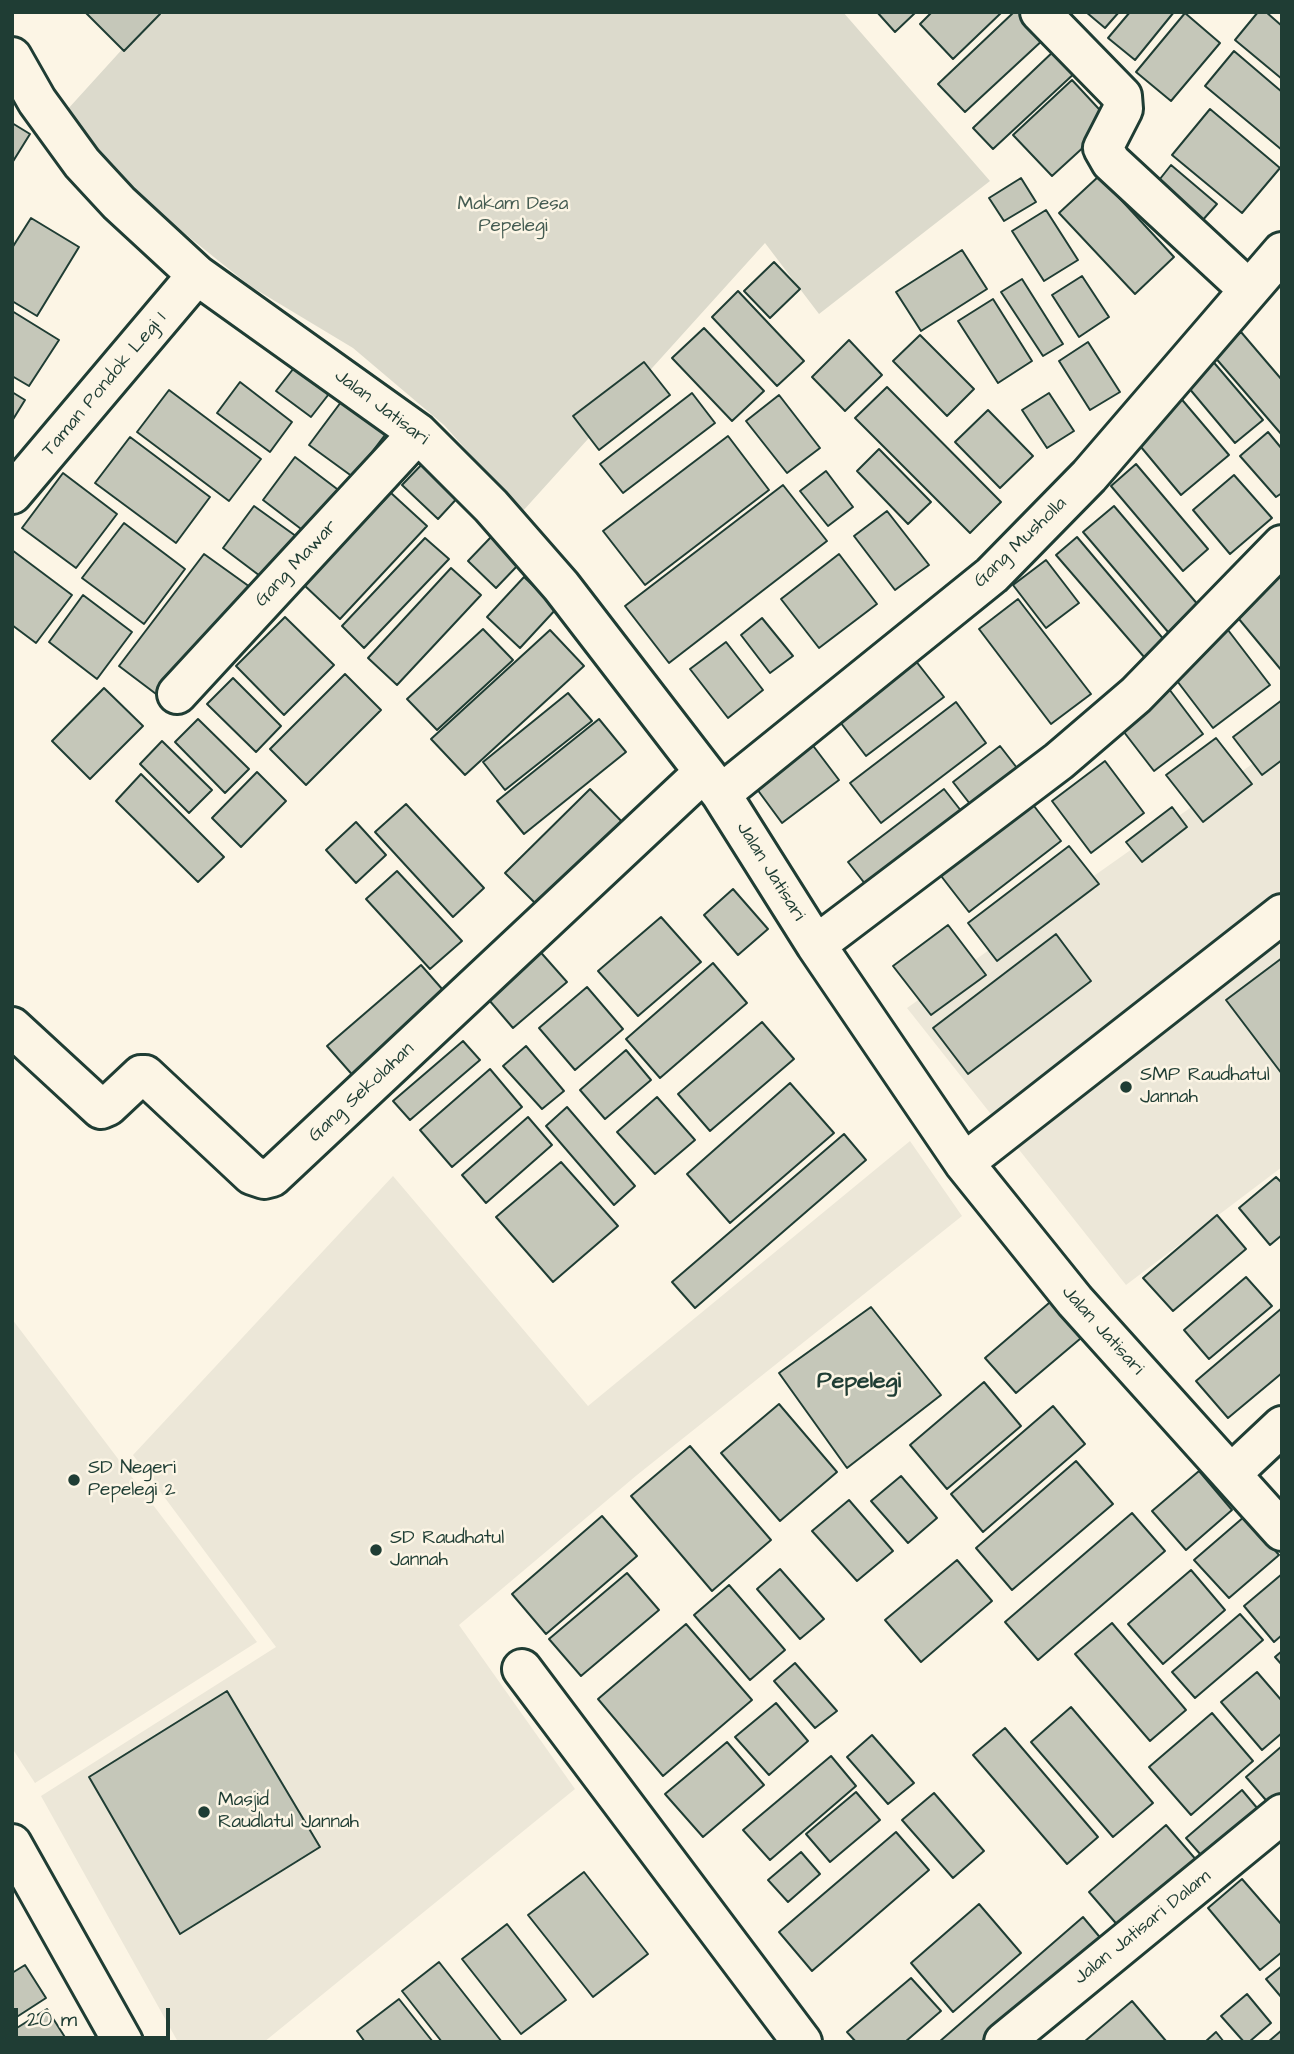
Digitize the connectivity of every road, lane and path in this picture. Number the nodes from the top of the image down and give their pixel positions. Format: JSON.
{"nodes":[{"id":1,"x":1040,"y":12,"type":"edge"},
{"id":2,"x":12,"y":57,"type":"edge"},
{"id":3,"x":1282,"y":251,"type":"edge"},
{"id":4,"x":197,"y":275,"type":"junction"},
{"id":5,"x":1248,"y":289,"type":"junction"},
{"id":6,"x":418,"y":433,"type":"junction"},
{"id":7,"x":12,"y":494,"type":"edge"},
{"id":8,"x":1282,"y":545,"type":"edge"},
{"id":9,"x":177,"y":694,"type":"dead end"},
{"id":10,"x":713,"y":783,"type":"junction"},
{"id":11,"x":1282,"y":914,"type":"edge"},
{"id":12,"x":816,"y":945,"type":"junction"},
{"id":13,"x":12,"y":1027,"type":"edge"},
{"id":14,"x":964,"y":1163,"type":"junction"},
{"id":15,"x":1282,"y":1426,"type":"edge"},
{"id":16,"x":1231,"y":1474,"type":"junction"},
{"id":17,"x":1282,"y":1531,"type":"edge"},
{"id":18,"x":522,"y":1669,"type":"dead end"},
{"id":19,"x":1282,"y":1814,"type":"edge"},
{"id":20,"x":12,"y":1844,"type":"edge"},
{"id":21,"x":792,"y":2038,"type":"edge"},
{"id":22,"x":123,"y":2042,"type":"edge"},
{"id":23,"x":1004,"y":2042,"type":"edge"}],
"edges":[{"from":1,"to":5,"type":"street"},
{"from":2,"to":4,"type":"street","name":"Jalan Jatisari"},
{"from":3,"to":5,"type":"street","name":"Gang Musholla"},
{"from":4,"to":6,"type":"street","name":"Jalan Jatisari"},
{"from":4,"to":7,"type":"street","name":"Taman Pondok Legi 1"},
{"from":5,"to":10,"type":"street","name":"Gang Musholla"},
{"from":6,"to":9,"type":"street","name":"Gang Mawar"},
{"from":6,"to":10,"type":"street","name":"Jalan Jatisari"},
{"from":8,"to":12,"type":"street"},
{"from":10,"to":12,"type":"street","name":"Jalan Jatisari"},
{"from":10,"to":13,"type":"street","name":"Gang Sekolahan"},
{"from":11,"to":14,"type":"street"},
{"from":12,"to":14,"type":"street","name":"Jalan Jatisari"},
{"from":14,"to":16,"type":"street","name":"Jalan Jatisari"},
{"from":15,"to":16,"type":"street"},
{"from":16,"to":17,"type":"street","name":"Jalan Jatisari"},
{"from":18,"to":21,"type":"street"},
{"from":19,"to":23,"type":"street","name":"Jalan Jatisari Dalam"},
{"from":20,"to":22,"type":"street"}]}
